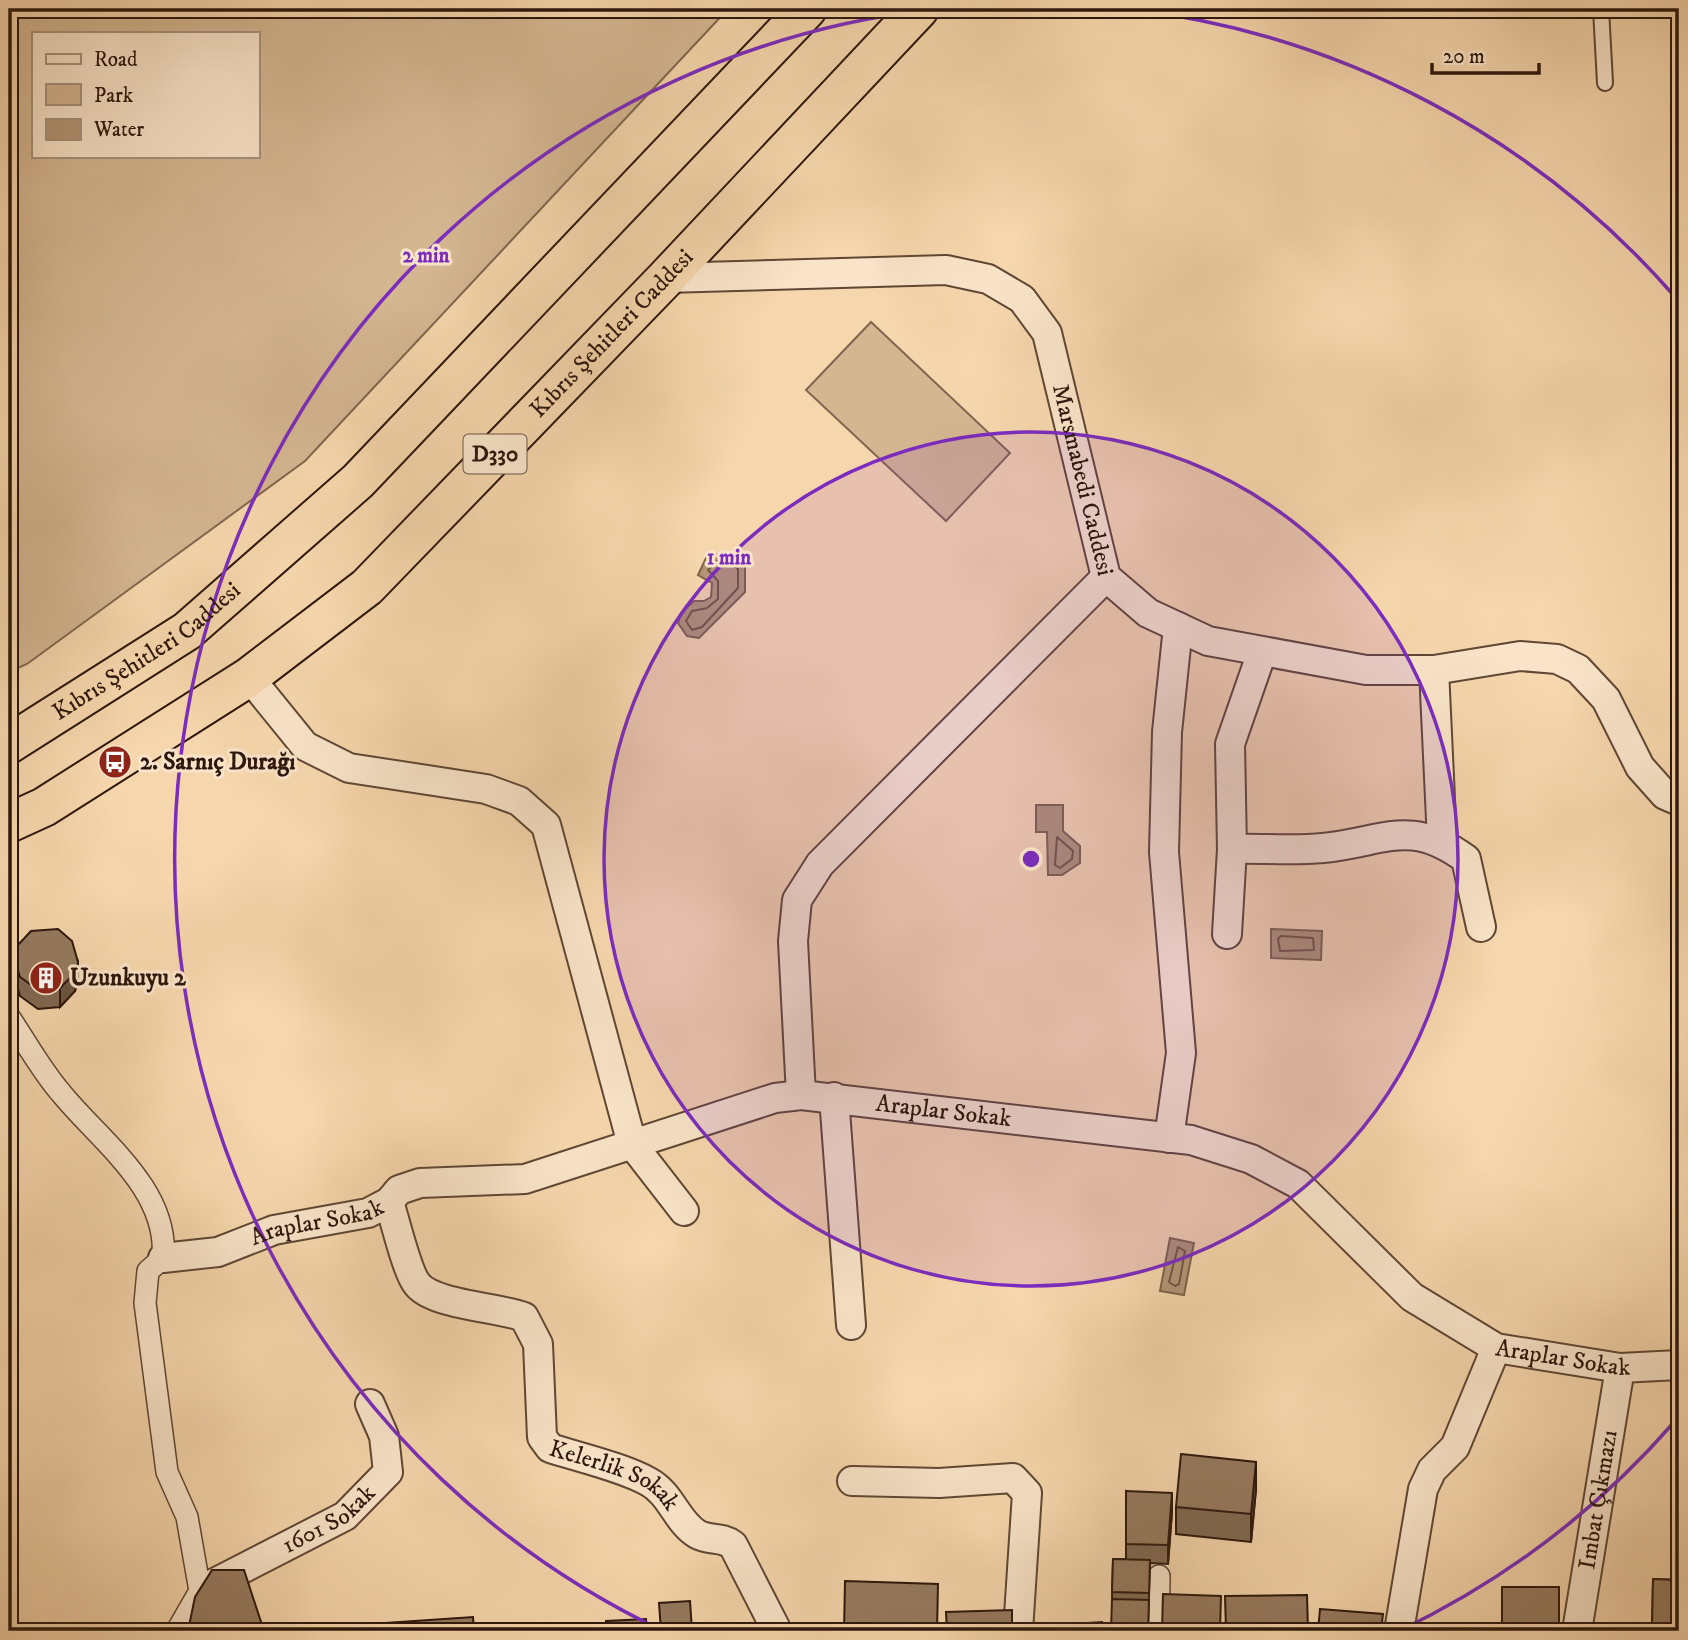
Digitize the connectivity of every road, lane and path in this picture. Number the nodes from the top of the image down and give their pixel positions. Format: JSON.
{"nodes":[{"id":1,"x":807,"y":9,"type":"edge"},
{"id":2,"x":919,"y":9,"type":"edge"},
{"id":3,"x":1601,"y":9,"type":"edge"},
{"id":4,"x":1605,"y":83,"type":"dead end"},
{"id":5,"x":666,"y":278,"type":"junction"},
{"id":6,"x":1106,"y":577,"type":"junction"},
{"id":7,"x":1178,"y":627,"type":"junction"},
{"id":8,"x":1262,"y":652,"type":"junction"},
{"id":9,"x":1434,"y":670,"type":"junction"},
{"id":10,"x":249,"y":677,"type":"junction"},
{"id":11,"x":9,"y":744,"type":"edge"},
{"id":12,"x":1679,"y":801,"type":"edge"},
{"id":13,"x":9,"y":823,"type":"edge"},
{"id":14,"x":1442,"y":841,"type":"junction"},
{"id":15,"x":1232,"y":849,"type":"junction"},
{"id":16,"x":1481,"y":927,"type":"dead end"},
{"id":17,"x":1227,"y":934,"type":"dead end"},
{"id":18,"x":9,"y":1017,"type":"edge"},
{"id":19,"x":801,"y":1095,"type":"junction"},
{"id":20,"x":834,"y":1097,"type":"junction"},
{"id":21,"x":1169,"y":1138,"type":"junction"},
{"id":22,"x":632,"y":1144,"type":"junction"},
{"id":23,"x":388,"y":1202,"type":"junction"},
{"id":24,"x":684,"y":1211,"type":"dead end"},
{"id":25,"x":163,"y":1258,"type":"junction"},
{"id":26,"x":851,"y":1325,"type":"dead end"},
{"id":27,"x":1496,"y":1348,"type":"junction"},
{"id":28,"x":1679,"y":1365,"type":"edge"},
{"id":29,"x":1620,"y":1368,"type":"junction"},
{"id":30,"x":370,"y":1404,"type":"dead end"},
{"id":31,"x":852,"y":1481,"type":"dead end"},
{"id":32,"x":1159,"y":1576,"type":"dead end"},
{"id":33,"x":200,"y":1591,"type":"junction"},
{"id":34,"x":177,"y":1631,"type":"edge"},
{"id":35,"x":776,"y":1631,"type":"edge"},
{"id":36,"x":1018,"y":1631,"type":"edge"},
{"id":37,"x":1158,"y":1631,"type":"edge"},
{"id":38,"x":1399,"y":1631,"type":"edge"},
{"id":39,"x":1577,"y":1631,"type":"edge"}],
"edges":[{"from":1,"to":11,"type":"highway","name":"Kıbrıs Şehitleri Caddesi"},
{"from":2,"to":5,"type":"highway","name":"Kıbrıs Şehitleri Caddesi","number":"D330"},
{"from":3,"to":4,"type":"lane"},
{"from":5,"to":6,"type":"street","name":"Marsmabedi Caddesi"},
{"from":5,"to":10,"type":"highway","name":"Kıbrıs Şehitleri Caddesi","number":"D330"},
{"from":6,"to":7,"type":"street","name":"Marsmabedi Caddesi"},
{"from":6,"to":19,"type":"street"},
{"from":7,"to":8,"type":"street","name":"Marsmabedi Caddesi"},
{"from":7,"to":21,"type":"street"},
{"from":8,"to":9,"type":"street","name":"Marsmabedi Caddesi"},
{"from":8,"to":15,"type":"street"},
{"from":9,"to":12,"type":"street","name":"Marsmabedi Caddesi"},
{"from":9,"to":14,"type":"street"},
{"from":10,"to":13,"type":"highway","name":"Kıbrıs Şehitleri Caddesi","number":"D330"},
{"from":10,"to":22,"type":"street"},
{"from":14,"to":15,"type":"street"},
{"from":14,"to":16,"type":"street"},
{"from":15,"to":17,"type":"street"},
{"from":18,"to":25,"type":"street"},
{"from":19,"to":20,"type":"street","name":"Araplar Sokak"},
{"from":19,"to":22,"type":"street","name":"Araplar Sokak"},
{"from":20,"to":21,"type":"street","name":"Araplar Sokak"},
{"from":20,"to":26,"type":"street"},
{"from":21,"to":27,"type":"street","name":"Araplar Sokak"},
{"from":22,"to":23,"type":"street","name":"Araplar Sokak"},
{"from":22,"to":24,"type":"street"},
{"from":23,"to":25,"type":"street","name":"Araplar Sokak"},
{"from":23,"to":35,"type":"street","name":"Kelerlik Sokak"},
{"from":25,"to":33,"type":"street"},
{"from":27,"to":29,"type":"street","name":"Araplar Sokak"},
{"from":27,"to":38,"type":"street"},
{"from":28,"to":29,"type":"street","name":"Araplar Sokak"},
{"from":29,"to":39,"type":"street","name":"Imbat Çıkmazı"},
{"from":30,"to":33,"type":"street","name":"1601 Sokak"},
{"from":31,"to":36,"type":"street"},
{"from":32,"to":37,"type":"street"},
{"from":33,"to":34,"type":"street"}]}
